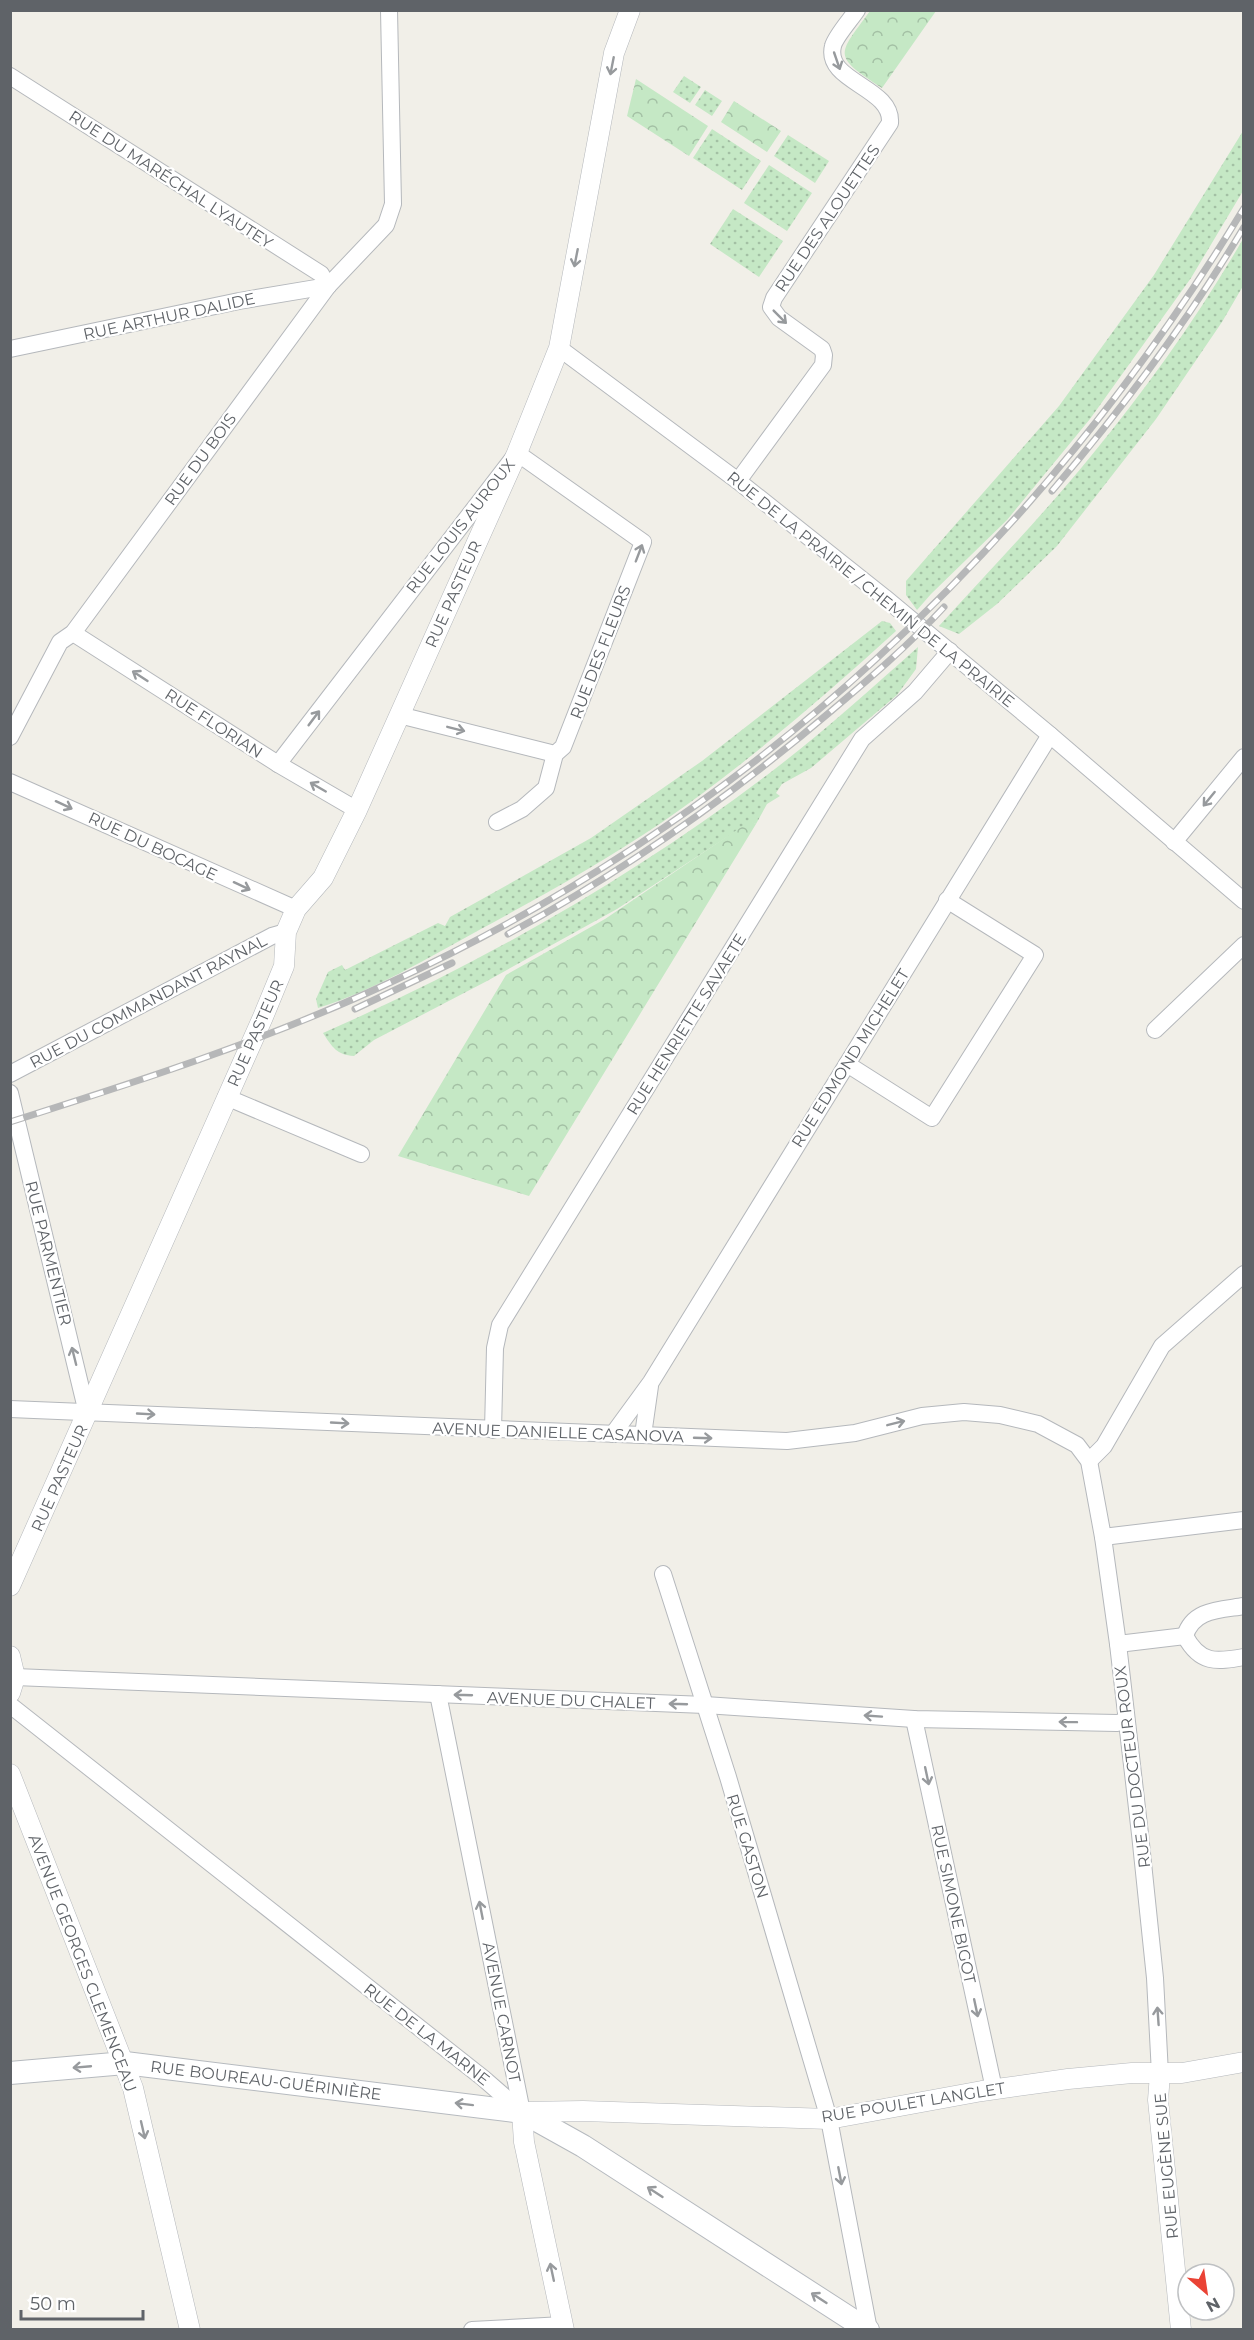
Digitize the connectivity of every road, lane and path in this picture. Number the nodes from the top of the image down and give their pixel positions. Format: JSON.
{"nodes":[{"id":1,"x":389,"y":10,"type":"edge"},
{"id":2,"x":630,"y":10,"type":"edge"},
{"id":3,"x":857,"y":10,"type":"edge"},
{"id":4,"x":10,"y":76,"type":"edge"},
{"id":5,"x":328,"y":286,"type":"junction"},
{"id":6,"x":559,"y":348,"type":"junction"},
{"id":7,"x":10,"y":349,"type":"edge"},
{"id":8,"x":517,"y":453,"type":"junction"},
{"id":9,"x":738,"y":480,"type":"junction"},
{"id":10,"x":73,"y":633,"type":"junction"},
{"id":11,"x":950,"y":651,"type":"junction"},
{"id":12,"x":399,"y":715,"type":"junction"},
{"id":13,"x":1050,"y":735,"type":"junction"},
{"id":14,"x":10,"y":737,"type":"edge"},
{"id":15,"x":555,"y":754,"type":"junction"},
{"id":16,"x":1244,"y":757,"type":"edge"},
{"id":17,"x":278,"y":764,"type":"junction"},
{"id":18,"x":10,"y":782,"type":"edge"},
{"id":19,"x":357,"y":810,"type":"junction"},
{"id":20,"x":497,"y":822,"type":"dead end"},
{"id":21,"x":1174,"y":842,"type":"junction"},
{"id":22,"x":947,"y":900,"type":"junction"},
{"id":23,"x":1244,"y":901,"type":"edge"},
{"id":24,"x":296,"y":909,"type":"junction"},
{"id":25,"x":286,"y":932,"type":"junction"},
{"id":26,"x":1244,"y":945,"type":"edge"},
{"id":27,"x":1155,"y":1030,"type":"dead end"},
{"id":28,"x":847,"y":1064,"type":"junction"},
{"id":29,"x":10,"y":1074,"type":"edge"},
{"id":30,"x":10,"y":1093,"type":"edge"},
{"id":31,"x":226,"y":1097,"type":"junction"},
{"id":32,"x":361,"y":1154,"type":"dead end"},
{"id":33,"x":1244,"y":1274,"type":"edge"},
{"id":34,"x":651,"y":1382,"type":"junction"},
{"id":35,"x":10,"y":1409,"type":"edge"},
{"id":36,"x":87,"y":1413,"type":"junction"},
{"id":37,"x":493,"y":1430,"type":"junction"},
{"id":38,"x":613,"y":1434,"type":"junction"},
{"id":39,"x":643,"y":1435,"type":"junction"},
{"id":40,"x":1089,"y":1461,"type":"junction"},
{"id":41,"x":1244,"y":1520,"type":"edge"},
{"id":42,"x":1103,"y":1537,"type":"junction"},
{"id":43,"x":663,"y":1574,"type":"dead end"},
{"id":44,"x":10,"y":1586,"type":"edge"},
{"id":45,"x":1244,"y":1606,"type":"edge"},
{"id":46,"x":1185,"y":1636,"type":"junction"},
{"id":47,"x":1118,"y":1644,"type":"junction"},
{"id":48,"x":10,"y":1656,"type":"edge"},
{"id":49,"x":1244,"y":1657,"type":"edge"},
{"id":50,"x":13,"y":1685,"type":"edge"},
{"id":51,"x":438,"y":1694,"type":"junction"},
{"id":52,"x":10,"y":1705,"type":"edge"},
{"id":53,"x":705,"y":1705,"type":"junction"},
{"id":54,"x":914,"y":1719,"type":"junction"},
{"id":55,"x":1126,"y":1721,"type":"junction"},
{"id":56,"x":10,"y":1774,"type":"edge"},
{"id":57,"x":1244,"y":2062,"type":"edge"},
{"id":58,"x":125,"y":2063,"type":"junction"},
{"id":59,"x":10,"y":2073,"type":"edge"},
{"id":60,"x":1160,"y":2074,"type":"junction"},
{"id":61,"x":994,"y":2089,"type":"junction"},
{"id":62,"x":522,"y":2112,"type":"junction"},
{"id":63,"x":829,"y":2119,"type":"junction"},
{"id":64,"x":563,"y":2327,"type":"edge"},
{"id":65,"x":190,"y":2330,"type":"edge"},
{"id":66,"x":472,"y":2330,"type":"edge"},
{"id":67,"x":868,"y":2330,"type":"edge"},
{"id":68,"x":1181,"y":2330,"type":"edge"}],
"edges":[{"from":1,"to":5,"type":"street","name":"RUE DU BOIS"},
{"from":2,"to":6,"type":"street","name":"RUE LOUIS AUROUX","one_way":true},
{"from":3,"to":9,"type":"street","name":"RUE DES ALOUETTES","one_way":true},
{"from":4,"to":5,"type":"street","name":"RUE DU MARÉCHAL LYAUTEY"},
{"from":5,"to":7,"type":"street","name":"RUE ARTHUR DALIDE"},
{"from":5,"to":10,"type":"street","name":"RUE DU BOIS"},
{"from":6,"to":8,"type":"street","name":"RUE LOUIS AUROUX"},
{"from":6,"to":9,"type":"street","name":"RUE DE LA PRAIRIE / CHEMIN DE LA PRAIRIE"},
{"from":8,"to":12,"type":"street","name":"RUE PASTEUR"},
{"from":15,"to":8,"type":"street","name":"RUE DES FLEURS","one_way":true},
{"from":17,"to":8,"type":"street","name":"RUE LOUIS AUROUX","one_way":true},
{"from":9,"to":11,"type":"street","name":"RUE DE LA PRAIRIE / CHEMIN DE LA PRAIRIE"},
{"from":10,"to":14,"type":"street","name":"RUE DU BOIS"},
{"from":17,"to":10,"type":"street","name":"RUE FLORIAN","one_way":true},
{"from":11,"to":13,"type":"street","name":"RUE DE LA PRAIRIE / CHEMIN DE LA PRAIRIE"},
{"from":11,"to":37,"type":"street","name":"RUE HENRIETTE SAVAETE"},
{"from":12,"to":15,"type":"street","one_way":true},
{"from":12,"to":19,"type":"street","name":"RUE PASTEUR"},
{"from":13,"to":21,"type":"street","name":"RUE DE LA PRAIRIE / CHEMIN DE LA PRAIRIE"},
{"from":13,"to":22,"type":"street","name":"RUE EDMOND MICHELET"},
{"from":15,"to":20,"type":"street"},
{"from":16,"to":21,"type":"street","one_way":true},
{"from":19,"to":17,"type":"street","name":"RUE FLORIAN","one_way":true},
{"from":18,"to":24,"type":"street","name":"RUE DU BOCAGE","one_way":true},
{"from":19,"to":24,"type":"street","name":"RUE PASTEUR"},
{"from":21,"to":23,"type":"street","name":"RUE DE LA PRAIRIE / CHEMIN DE LA PRAIRIE"},
{"from":22,"to":28,"type":"street","name":"RUE EDMOND MICHELET"},
{"from":22,"to":28,"type":"street"},
{"from":24,"to":25,"type":"street","name":"RUE PASTEUR"},
{"from":25,"to":29,"type":"street","name":"RUE DU COMMANDANT RAYNAL"},
{"from":25,"to":31,"type":"street","name":"RUE PASTEUR"},
{"from":26,"to":27,"type":"street"},
{"from":28,"to":34,"type":"street","name":"RUE EDMOND MICHELET"},
{"from":36,"to":30,"type":"street","name":"RUE PARMENTIER","one_way":true},
{"from":31,"to":32,"type":"street"},
{"from":31,"to":36,"type":"street","name":"RUE PASTEUR"},
{"from":33,"to":40,"type":"street"},
{"from":34,"to":38,"type":"street","name":"RUE EDMOND MICHELET"},
{"from":34,"to":39,"type":"street","name":"RUE EDMOND MICHELET"},
{"from":35,"to":36,"type":"street","name":"AVENUE DANIELLE CASANOVA"},
{"from":36,"to":37,"type":"street","name":"AVENUE DANIELLE CASANOVA","one_way":true},
{"from":36,"to":44,"type":"street","name":"RUE PASTEUR"},
{"from":37,"to":38,"type":"street","name":"AVENUE DANIELLE CASANOVA"},
{"from":38,"to":39,"type":"street","name":"AVENUE DANIELLE CASANOVA"},
{"from":39,"to":40,"type":"street","name":"AVENUE DANIELLE CASANOVA","one_way":true},
{"from":40,"to":42,"type":"street","name":"RUE DU DOCTEUR ROUX"},
{"from":41,"to":42,"type":"street"},
{"from":42,"to":47,"type":"street","name":"RUE DU DOCTEUR ROUX"},
{"from":43,"to":53,"type":"street","name":"RUE GASTON"},
{"from":45,"to":46,"type":"street"},
{"from":46,"to":47,"type":"street"},
{"from":46,"to":49,"type":"street"},
{"from":47,"to":55,"type":"street","name":"RUE DU DOCTEUR ROUX"},
{"from":48,"to":50,"type":"street"},
{"from":50,"to":51,"type":"street","name":"AVENUE DU CHALET"},
{"from":53,"to":51,"type":"street","name":"AVENUE DU CHALET","one_way":true},
{"from":62,"to":51,"type":"street","name":"AVENUE CARNOT","one_way":true},
{"from":52,"to":62,"type":"street","name":"RUE DE LA MARNE"},
{"from":54,"to":53,"type":"street","name":"AVENUE DU CHALET","one_way":true},
{"from":53,"to":63,"type":"street","name":"RUE GASTON"},
{"from":55,"to":54,"type":"street","name":"AVENUE DU CHALET","one_way":true},
{"from":54,"to":61,"type":"street","name":"RUE SIMONE BIGOT","one_way":true},
{"from":60,"to":55,"type":"street","name":"RUE DU DOCTEUR ROUX","one_way":true},
{"from":56,"to":58,"type":"street","name":"AVENUE GEORGES CLEMENCEAU"},
{"from":57,"to":60,"type":"street","name":"RUE POULET LANGLET"},
{"from":58,"to":59,"type":"main road","name":"RUE BOUREAU-GUÉRINIÈRE","one_way":true},
{"from":62,"to":58,"type":"main road","name":"RUE BOUREAU-GUÉRINIÈRE","one_way":true},
{"from":58,"to":65,"type":"street","name":"AVENUE GEORGES CLEMENCEAU","one_way":true},
{"from":60,"to":61,"type":"street","name":"RUE POULET LANGLET"},
{"from":60,"to":68,"type":"street","name":"RUE EUGÈNE SUE"},
{"from":61,"to":63,"type":"street","name":"RUE POULET LANGLET"},
{"from":62,"to":63,"type":"street","name":"RUE POULET LANGLET"},
{"from":64,"to":62,"type":"street","name":"AVENUE CARNOT","one_way":true},
{"from":67,"to":62,"type":"main road","name":"RUE DE LA MARNE","one_way":true},
{"from":63,"to":67,"type":"street","name":"RUE GASTON","one_way":true},
{"from":64,"to":66,"type":"street"}]}
